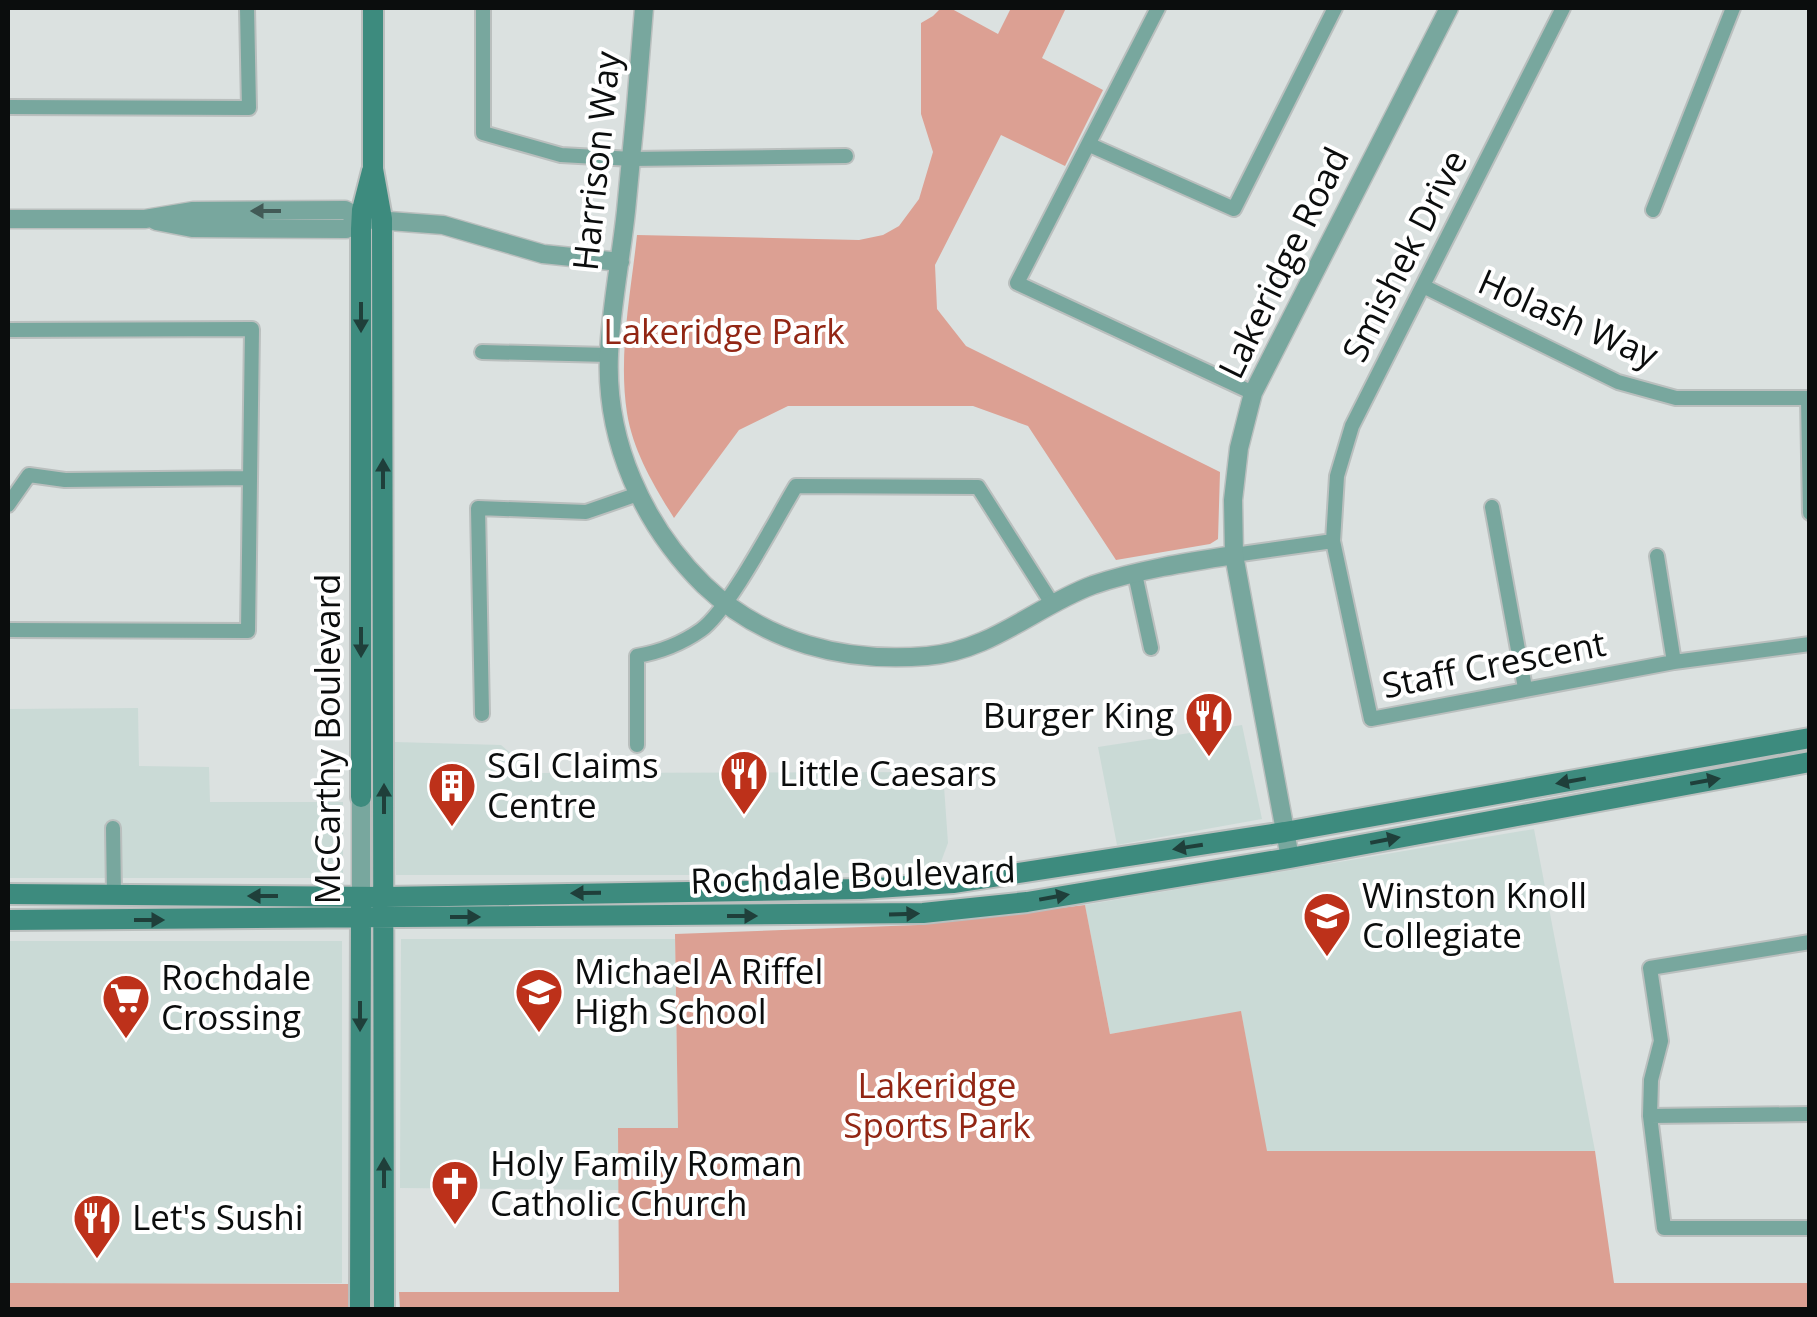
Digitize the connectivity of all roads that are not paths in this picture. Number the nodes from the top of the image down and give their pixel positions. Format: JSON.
{"nodes":[{"id":1,"x":247,"y":8,"type":"edge"},
{"id":2,"x":373,"y":8,"type":"edge"},
{"id":3,"x":483,"y":8,"type":"edge"},
{"id":4,"x":644,"y":8,"type":"edge"},
{"id":5,"x":1158,"y":8,"type":"edge"},
{"id":6,"x":1335,"y":8,"type":"edge"},
{"id":7,"x":1449,"y":8,"type":"edge"},
{"id":8,"x":1563,"y":8,"type":"edge"},
{"id":9,"x":1732,"y":8,"type":"edge"},
{"id":10,"x":8,"y":107,"type":"edge"},
{"id":11,"x":1090,"y":145,"type":"junction"},
{"id":12,"x":846,"y":156,"type":"dead end"},
{"id":13,"x":632,"y":159,"type":"junction"},
{"id":14,"x":1653,"y":210,"type":"dead end"},
{"id":15,"x":8,"y":219,"type":"edge"},
{"id":16,"x":372,"y":219,"type":"junction"},
{"id":17,"x":620,"y":262,"type":"junction"},
{"id":18,"x":1424,"y":287,"type":"junction"},
{"id":19,"x":8,"y":330,"type":"edge"},
{"id":20,"x":482,"y":352,"type":"dead end"},
{"id":21,"x":608,"y":355,"type":"junction"},
{"id":22,"x":1253,"y":393,"type":"junction"},
{"id":23,"x":1809,"y":398,"type":"edge"},
{"id":24,"x":249,"y":478,"type":"junction"},
{"id":25,"x":638,"y":494,"type":"junction"},
{"id":26,"x":8,"y":505,"type":"edge"},
{"id":27,"x":1492,"y":507,"type":"dead end"},
{"id":28,"x":1810,"y":512,"type":"edge"},
{"id":29,"x":1333,"y":541,"type":"junction"},
{"id":30,"x":1234,"y":555,"type":"junction"},
{"id":31,"x":1656,"y":556,"type":"dead end"},
{"id":32,"x":1135,"y":574,"type":"junction"},
{"id":33,"x":724,"y":604,"type":"junction"},
{"id":34,"x":1053,"y":605,"type":"junction"},
{"id":35,"x":8,"y":630,"type":"edge"},
{"id":36,"x":1810,"y":644,"type":"edge"},
{"id":37,"x":1151,"y":648,"type":"dead end"},
{"id":38,"x":1674,"y":662,"type":"junction"},
{"id":39,"x":1525,"y":688,"type":"junction"},
{"id":40,"x":482,"y":714,"type":"dead end"},
{"id":41,"x":1810,"y":738,"type":"edge"},
{"id":42,"x":637,"y":745,"type":"dead end"},
{"id":43,"x":1810,"y":762,"type":"edge"},
{"id":44,"x":361,"y":797,"type":"joint"},
{"id":45,"x":113,"y":828,"type":"dead end"},
{"id":46,"x":1285,"y":832,"type":"junction"},
{"id":47,"x":1290,"y":858,"type":"junction"},
{"id":48,"x":8,"y":894,"type":"edge"},
{"id":49,"x":114,"y":895,"type":"junction"},
{"id":50,"x":360,"y":896,"type":"junction"},
{"id":51,"x":384,"y":897,"type":"junction"},
{"id":52,"x":360,"y":918,"type":"junction"},
{"id":53,"x":384,"y":918,"type":"junction"},
{"id":54,"x":8,"y":920,"type":"edge"},
{"id":55,"x":1810,"y":942,"type":"edge"},
{"id":56,"x":1810,"y":1114,"type":"edge"},
{"id":57,"x":1650,"y":1116,"type":"junction"},
{"id":58,"x":1810,"y":1228,"type":"edge"},
{"id":59,"x":360,"y":1310,"type":"edge"},
{"id":60,"x":384,"y":1310,"type":"edge"}],
"edges":[{"from":1,"to":10,"type":"street"},
{"from":2,"to":16,"type":"main road","name":"McCarthy Boulevard"},
{"from":3,"to":13,"type":"street"},
{"from":4,"to":13,"type":"street","name":"Harrison Way"},
{"from":5,"to":11,"type":"street"},
{"from":6,"to":11,"type":"street"},
{"from":7,"to":22,"type":"street","name":"Lakeridge Road"},
{"from":8,"to":18,"type":"street","name":"Smishek Drive"},
{"from":9,"to":14,"type":"street"},
{"from":11,"to":22,"type":"street"},
{"from":12,"to":13,"type":"street"},
{"from":13,"to":17,"type":"street","name":"Harrison Way"},
{"from":15,"to":16,"type":"street"},
{"from":16,"to":17,"type":"street"},
{"from":16,"to":44,"type":"main road","name":"McCarthy Boulevard","one_way":true},
{"from":51,"to":16,"type":"main road","name":"McCarthy Boulevard","one_way":true},
{"from":17,"to":21,"type":"street","name":"Harrison Way"},
{"from":18,"to":23,"type":"street","name":"Holash Way"},
{"from":18,"to":29,"type":"street","name":"Smishek Drive"},
{"from":19,"to":24,"type":"street"},
{"from":20,"to":21,"type":"street"},
{"from":21,"to":25,"type":"street","name":"Harrison Way"},
{"from":22,"to":30,"type":"street","name":"Lakeridge Road"},
{"from":23,"to":28,"type":"street"},
{"from":24,"to":26,"type":"street"},
{"from":24,"to":35,"type":"street"},
{"from":25,"to":33,"type":"street","name":"Harrison Way"},
{"from":25,"to":40,"type":"street"},
{"from":27,"to":39,"type":"street"},
{"from":29,"to":30,"type":"street","name":"Harrison Way"},
{"from":29,"to":39,"type":"street","name":"Staff Crescent"},
{"from":30,"to":32,"type":"street","name":"Harrison Way"},
{"from":30,"to":46,"type":"street","name":"Lakeridge Road"},
{"from":31,"to":38,"type":"street"},
{"from":32,"to":34,"type":"street","name":"Harrison Way"},
{"from":32,"to":37,"type":"street"},
{"from":33,"to":34,"type":"street","name":"Harrison Way"},
{"from":33,"to":34,"type":"street"},
{"from":33,"to":42,"type":"street"},
{"from":36,"to":38,"type":"street","name":"Staff Crescent"},
{"from":38,"to":39,"type":"street","name":"Staff Crescent"},
{"from":41,"to":46,"type":"main road","name":"Rochdale Boulevard","one_way":true},
{"from":47,"to":43,"type":"main road","name":"Rochdale Boulevard","one_way":true},
{"from":44,"to":50,"type":"street","name":"McCarthy Boulevard"},
{"from":45,"to":49,"type":"street"},
{"from":46,"to":47,"type":"street","name":"Lakeridge Road"},
{"from":46,"to":51,"type":"main road","name":"Rochdale Boulevard","one_way":true},
{"from":53,"to":47,"type":"main road","name":"Rochdale Boulevard","one_way":true},
{"from":48,"to":49,"type":"main road","name":"Rochdale Boulevard"},
{"from":50,"to":49,"type":"main road","name":"Rochdale Boulevard","one_way":true},
{"from":50,"to":51,"type":"main road","name":"Rochdale Boulevard"},
{"from":50,"to":52,"type":"main road","name":"McCarthy Boulevard"},
{"from":51,"to":53,"type":"main road","name":"McCarthy Boulevard"},
{"from":52,"to":53,"type":"main road","name":"Rochdale Boulevard"},
{"from":54,"to":52,"type":"main road","name":"Rochdale Boulevard","one_way":true},
{"from":52,"to":59,"type":"main road","name":"McCarthy Boulevard","one_way":true},
{"from":60,"to":53,"type":"main road","name":"McCarthy Boulevard","one_way":true},
{"from":55,"to":57,"type":"street"},
{"from":56,"to":57,"type":"street"},
{"from":57,"to":58,"type":"street"}]}
